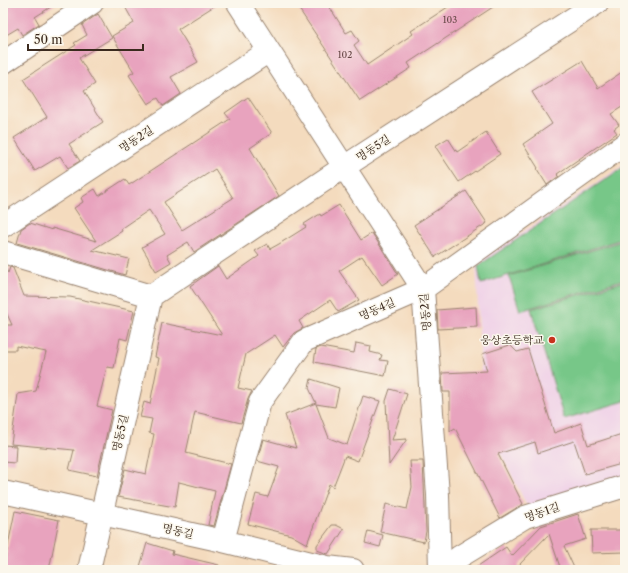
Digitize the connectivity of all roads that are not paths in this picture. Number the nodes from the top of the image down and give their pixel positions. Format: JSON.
{"nodes":[{"id":1,"x":92,"y":3,"type":"edge"},
{"id":2,"x":238,"y":3,"type":"edge"},
{"id":3,"x":597,"y":3,"type":"edge"},
{"id":4,"x":269,"y":51,"type":"junction"},
{"id":5,"x":3,"y":63,"type":"edge"},
{"id":6,"x":625,"y":144,"type":"edge"},
{"id":7,"x":344,"y":167,"type":"junction"},
{"id":8,"x":3,"y":226,"type":"edge"},
{"id":9,"x":3,"y":252,"type":"edge"},
{"id":10,"x":424,"y":289,"type":"junction"},
{"id":11,"x":151,"y":296,"type":"junction"},
{"id":12,"x":625,"y":486,"type":"edge"},
{"id":13,"x":3,"y":492,"type":"edge"},
{"id":14,"x":102,"y":514,"type":"junction"},
{"id":15,"x":223,"y":541,"type":"junction"},
{"id":16,"x":326,"y":568,"type":"edge"},
{"id":17,"x":89,"y":570,"type":"edge"},
{"id":18,"x":353,"y":570,"type":"edge"},
{"id":19,"x":440,"y":570,"type":"edge"},
{"id":20,"x":449,"y":570,"type":"edge"}],
"edges":[{"from":1,"to":5,"type":"street"},
{"from":2,"to":4,"type":"street","name":"명동2길"},
{"from":3,"to":7,"type":"street","name":"명동5길"},
{"from":4,"to":7,"type":"street","name":"명동2길"},
{"from":4,"to":8,"type":"street","name":"명동2길"},
{"from":6,"to":10,"type":"street","name":"명동4길"},
{"from":7,"to":10,"type":"street","name":"명동2길"},
{"from":7,"to":11,"type":"street","name":"명동5길"},
{"from":9,"to":11,"type":"street"},
{"from":10,"to":15,"type":"street","name":"명동4길"},
{"from":10,"to":19,"type":"street","name":"명동2길"},
{"from":11,"to":14,"type":"street","name":"명동5길"},
{"from":12,"to":20,"type":"street","name":"명동1길"},
{"from":13,"to":14,"type":"street","name":"명동길"},
{"from":14,"to":15,"type":"street","name":"명동길"},
{"from":14,"to":17,"type":"street","name":"명동5길"},
{"from":15,"to":16,"type":"street","name":"명동길"},
{"from":16,"to":18,"type":"street","name":"명동길"}]}
